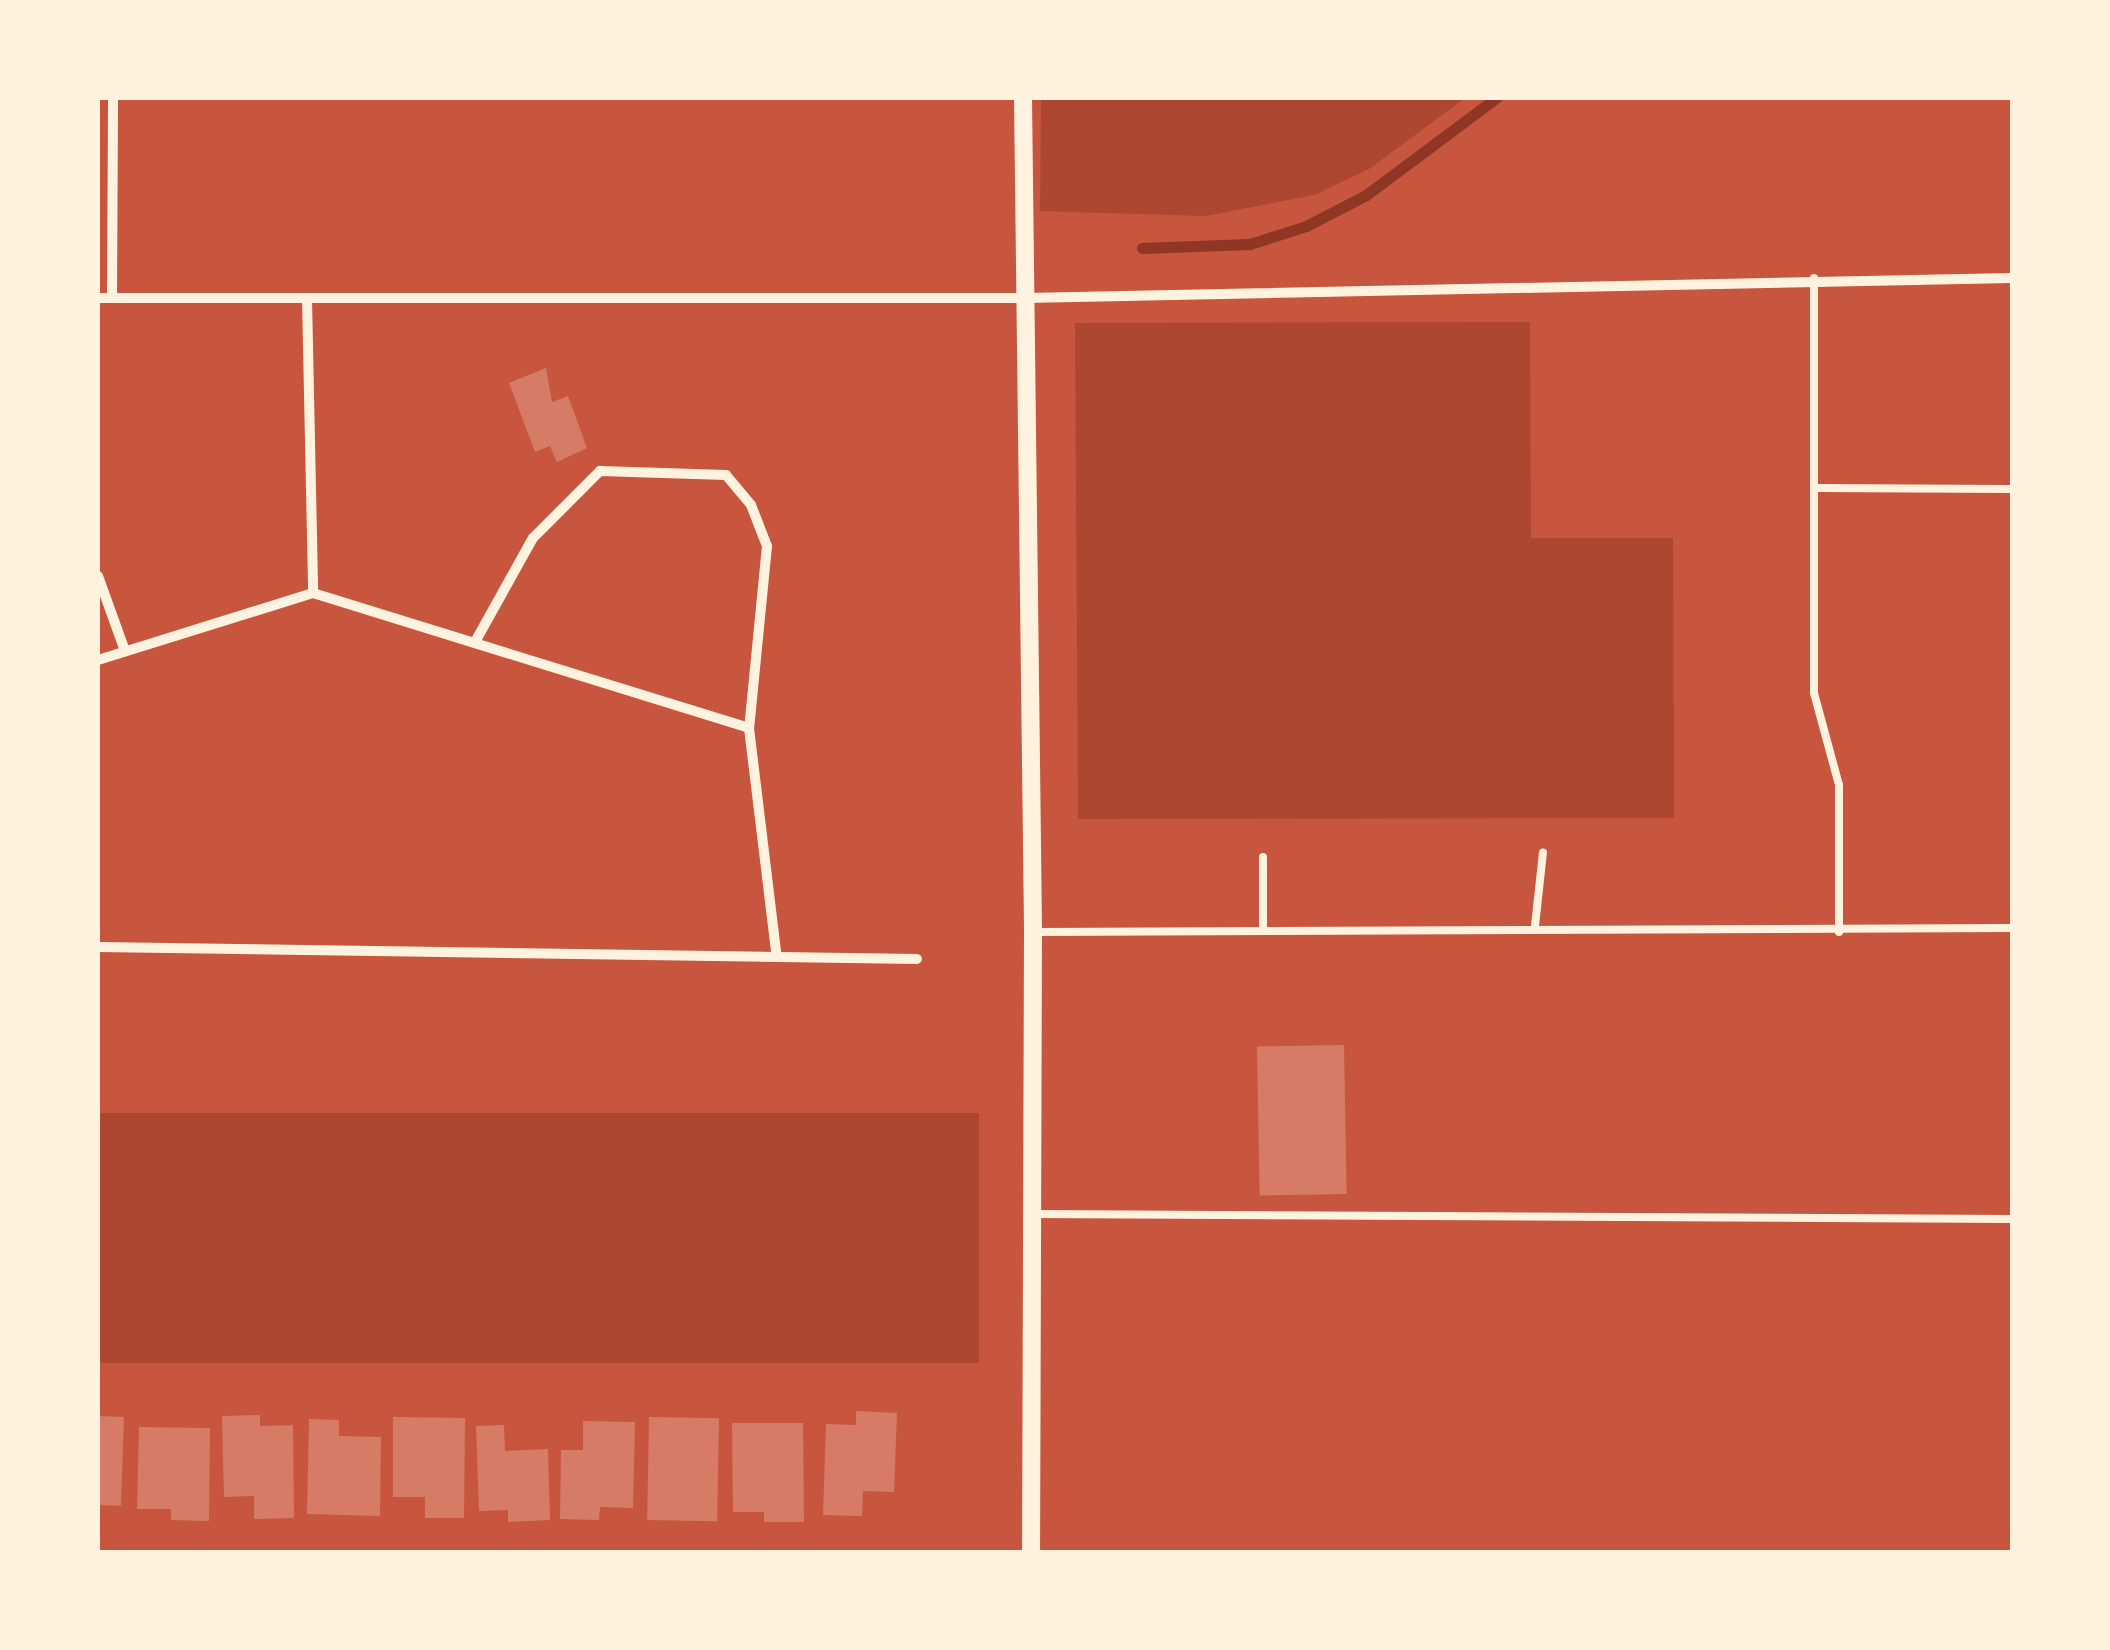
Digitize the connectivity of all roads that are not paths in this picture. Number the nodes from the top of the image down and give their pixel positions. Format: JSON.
{"nodes":[{"id":1,"x":113,"y":98,"type":"edge"},
{"id":2,"x":1023,"y":98,"type":"edge"},
{"id":3,"x":1814,"y":278,"type":"junction"},
{"id":4,"x":2012,"y":278,"type":"edge"},
{"id":5,"x":98,"y":298,"type":"edge"},
{"id":6,"x":112,"y":298,"type":"junction"},
{"id":7,"x":306,"y":298,"type":"junction"},
{"id":8,"x":1025,"y":298,"type":"junction"},
{"id":9,"x":1818,"y":488,"type":"junction"},
{"id":10,"x":2012,"y":489,"type":"edge"},
{"id":11,"x":98,"y":576,"type":"edge"},
{"id":12,"x":313,"y":592,"type":"junction"},
{"id":13,"x":475,"y":642,"type":"junction"},
{"id":14,"x":125,"y":651,"type":"junction"},
{"id":15,"x":98,"y":660,"type":"edge"},
{"id":16,"x":749,"y":728,"type":"junction"},
{"id":17,"x":1543,"y":852,"type":"dead end"},
{"id":18,"x":1263,"y":856,"type":"dead end"},
{"id":19,"x":1535,"y":926,"type":"junction"},
{"id":20,"x":1263,"y":927,"type":"junction"},
{"id":21,"x":2012,"y":928,"type":"edge"},
{"id":22,"x":1033,"y":932,"type":"junction"},
{"id":23,"x":1839,"y":932,"type":"junction"},
{"id":24,"x":98,"y":947,"type":"edge"},
{"id":25,"x":776,"y":952,"type":"junction"},
{"id":26,"x":918,"y":959,"type":"dead end"},
{"id":27,"x":1033,"y":1214,"type":"junction"},
{"id":28,"x":2012,"y":1218,"type":"edge"},
{"id":29,"x":1030,"y":1552,"type":"edge"}],
"edges":[{"from":1,"to":6,"type":"street"},
{"from":2,"to":8,"type":"street"},
{"from":3,"to":4,"type":"street"},
{"from":3,"to":8,"type":"street"},
{"from":3,"to":9,"type":"lane"},
{"from":5,"to":6,"type":"street"},
{"from":6,"to":7,"type":"street"},
{"from":7,"to":8,"type":"street"},
{"from":7,"to":12,"type":"street"},
{"from":8,"to":22,"type":"street"},
{"from":9,"to":10,"type":"lane"},
{"from":9,"to":23,"type":"lane"},
{"from":11,"to":14,"type":"street"},
{"from":12,"to":13,"type":"street"},
{"from":12,"to":14,"type":"street"},
{"from":13,"to":16,"type":"street"},
{"from":13,"to":16,"type":"street"},
{"from":14,"to":15,"type":"street"},
{"from":16,"to":25,"type":"street"},
{"from":17,"to":19,"type":"lane"},
{"from":18,"to":20,"type":"lane"},
{"from":19,"to":20,"type":"lane"},
{"from":19,"to":23,"type":"lane"},
{"from":20,"to":22,"type":"lane"},
{"from":21,"to":23,"type":"lane"},
{"from":22,"to":27,"type":"street"},
{"from":24,"to":25,"type":"street"},
{"from":25,"to":26,"type":"street"},
{"from":27,"to":28,"type":"lane"},
{"from":27,"to":29,"type":"street"}]}
